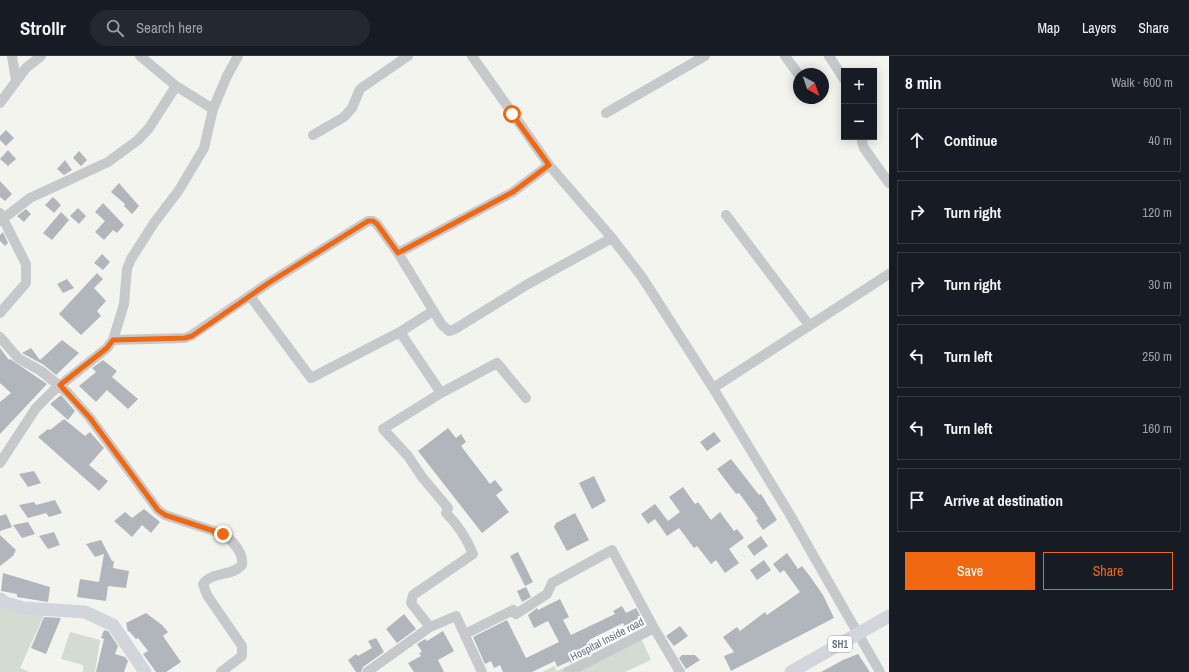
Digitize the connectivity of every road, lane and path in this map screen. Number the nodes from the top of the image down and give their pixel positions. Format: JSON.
{"nodes":[{"id":1,"x":12,"y":56,"type":"edge"},
{"id":2,"x":41,"y":56,"type":"edge"},
{"id":3,"x":140,"y":56,"type":"edge"},
{"id":4,"x":238,"y":56,"type":"edge"},
{"id":5,"x":408,"y":56,"type":"edge"},
{"id":6,"x":472,"y":56,"type":"edge"},
{"id":7,"x":705,"y":56,"type":"edge"},
{"id":8,"x":785,"y":56,"type":"edge"},
{"id":9,"x":829,"y":56,"type":"edge"},
{"id":10,"x":794,"y":68,"type":"edge"},
{"id":11,"x":841,"y":74,"type":"edge"},
{"id":12,"x":16,"y":80,"type":"junction"},
{"id":13,"x":176,"y":86,"type":"junction"},
{"id":14,"x":0,"y":103,"type":"edge"},
{"id":15,"x":213,"y":109,"type":"junction"},
{"id":16,"x":606,"y":113,"type":"dead end"},
{"id":17,"x":313,"y":135,"type":"dead end"},
{"id":18,"x":862,"y":140,"type":"edge"},
{"id":19,"x":549,"y":165,"type":"junction"},
{"id":20,"x":889,"y":183,"type":"edge"},
{"id":21,"x":726,"y":215,"type":"dead end"},
{"id":22,"x":1,"y":218,"type":"edge"},
{"id":23,"x":612,"y":238,"type":"junction"},
{"id":24,"x":398,"y":253,"type":"junction"},
{"id":25,"x":889,"y":274,"type":"edge"},
{"id":26,"x":250,"y":296,"type":"junction"},
{"id":27,"x":433,"y":311,"type":"junction"},
{"id":28,"x":0,"y":313,"type":"edge"},
{"id":29,"x":809,"y":325,"type":"junction"},
{"id":30,"x":400,"y":332,"type":"junction"},
{"id":31,"x":0,"y":337,"type":"edge"},
{"id":32,"x":113,"y":340,"type":"junction"},
{"id":33,"x":60,"y":385,"type":"junction"},
{"id":34,"x":713,"y":388,"type":"junction"},
{"id":35,"x":441,"y":393,"type":"junction"},
{"id":36,"x":526,"y":398,"type":"dead end"},
{"id":37,"x":0,"y":463,"type":"edge"},
{"id":38,"x":0,"y":599,"type":"edge"},
{"id":39,"x":889,"y":616,"type":"edge"},
{"id":40,"x":430,"y":627,"type":"junction"},
{"id":41,"x":654,"y":628,"type":"junction"},
{"id":42,"x":465,"y":634,"type":"junction"},
{"id":43,"x":858,"y":634,"type":"junction"},
{"id":44,"x":145,"y":672,"type":"edge"},
{"id":45,"x":221,"y":672,"type":"edge"},
{"id":46,"x":367,"y":672,"type":"edge"},
{"id":47,"x":482,"y":672,"type":"edge"},
{"id":48,"x":568,"y":672,"type":"edge"},
{"id":49,"x":680,"y":672,"type":"edge"},
{"id":50,"x":791,"y":672,"type":"edge"},
{"id":51,"x":880,"y":672,"type":"edge"}],
"edges":[{"from":1,"to":12,"type":"street"},
{"from":2,"to":12,"type":"street"},
{"from":3,"to":13,"type":"street"},
{"from":4,"to":15,"type":"street"},
{"from":5,"to":17,"type":"street"},
{"from":6,"to":19,"type":"street"},
{"from":7,"to":16,"type":"street"},
{"from":8,"to":10,"type":"street"},
{"from":9,"to":11,"type":"street"},
{"from":12,"to":14,"type":"street"},
{"from":13,"to":15,"type":"street"},
{"from":13,"to":22,"type":"street"},
{"from":15,"to":32,"type":"street"},
{"from":18,"to":20,"type":"street"},
{"from":19,"to":23,"type":"street"},
{"from":19,"to":24,"type":"street"},
{"from":21,"to":29,"type":"street"},
{"from":22,"to":28,"type":"street"},
{"from":23,"to":27,"type":"street"},
{"from":23,"to":34,"type":"street"},
{"from":24,"to":26,"type":"street"},
{"from":24,"to":27,"type":"street"},
{"from":25,"to":29,"type":"street"},
{"from":26,"to":30,"type":"street"},
{"from":26,"to":32,"type":"street"},
{"from":27,"to":30,"type":"street"},
{"from":29,"to":34,"type":"street"},
{"from":30,"to":35,"type":"street"},
{"from":31,"to":33,"type":"street"},
{"from":32,"to":33,"type":"street"},
{"from":33,"to":37,"type":"street"},
{"from":33,"to":45,"type":"street"},
{"from":34,"to":43,"type":"street"},
{"from":35,"to":36,"type":"street"},
{"from":35,"to":40,"type":"street"},
{"from":38,"to":44,"type":"main road"},
{"from":39,"to":43,"type":"main road","number":"SH1"},
{"from":40,"to":42,"type":"street"},
{"from":40,"to":46,"type":"street"},
{"from":41,"to":42,"type":"street"},
{"from":41,"to":48,"type":"street","name":"Hospital Inside road"},
{"from":41,"to":49,"type":"street","name":"Hospital Inside road"},
{"from":42,"to":47,"type":"street"},
{"from":43,"to":50,"type":"main road","number":"SH1"},
{"from":43,"to":51,"type":"street"}]}
